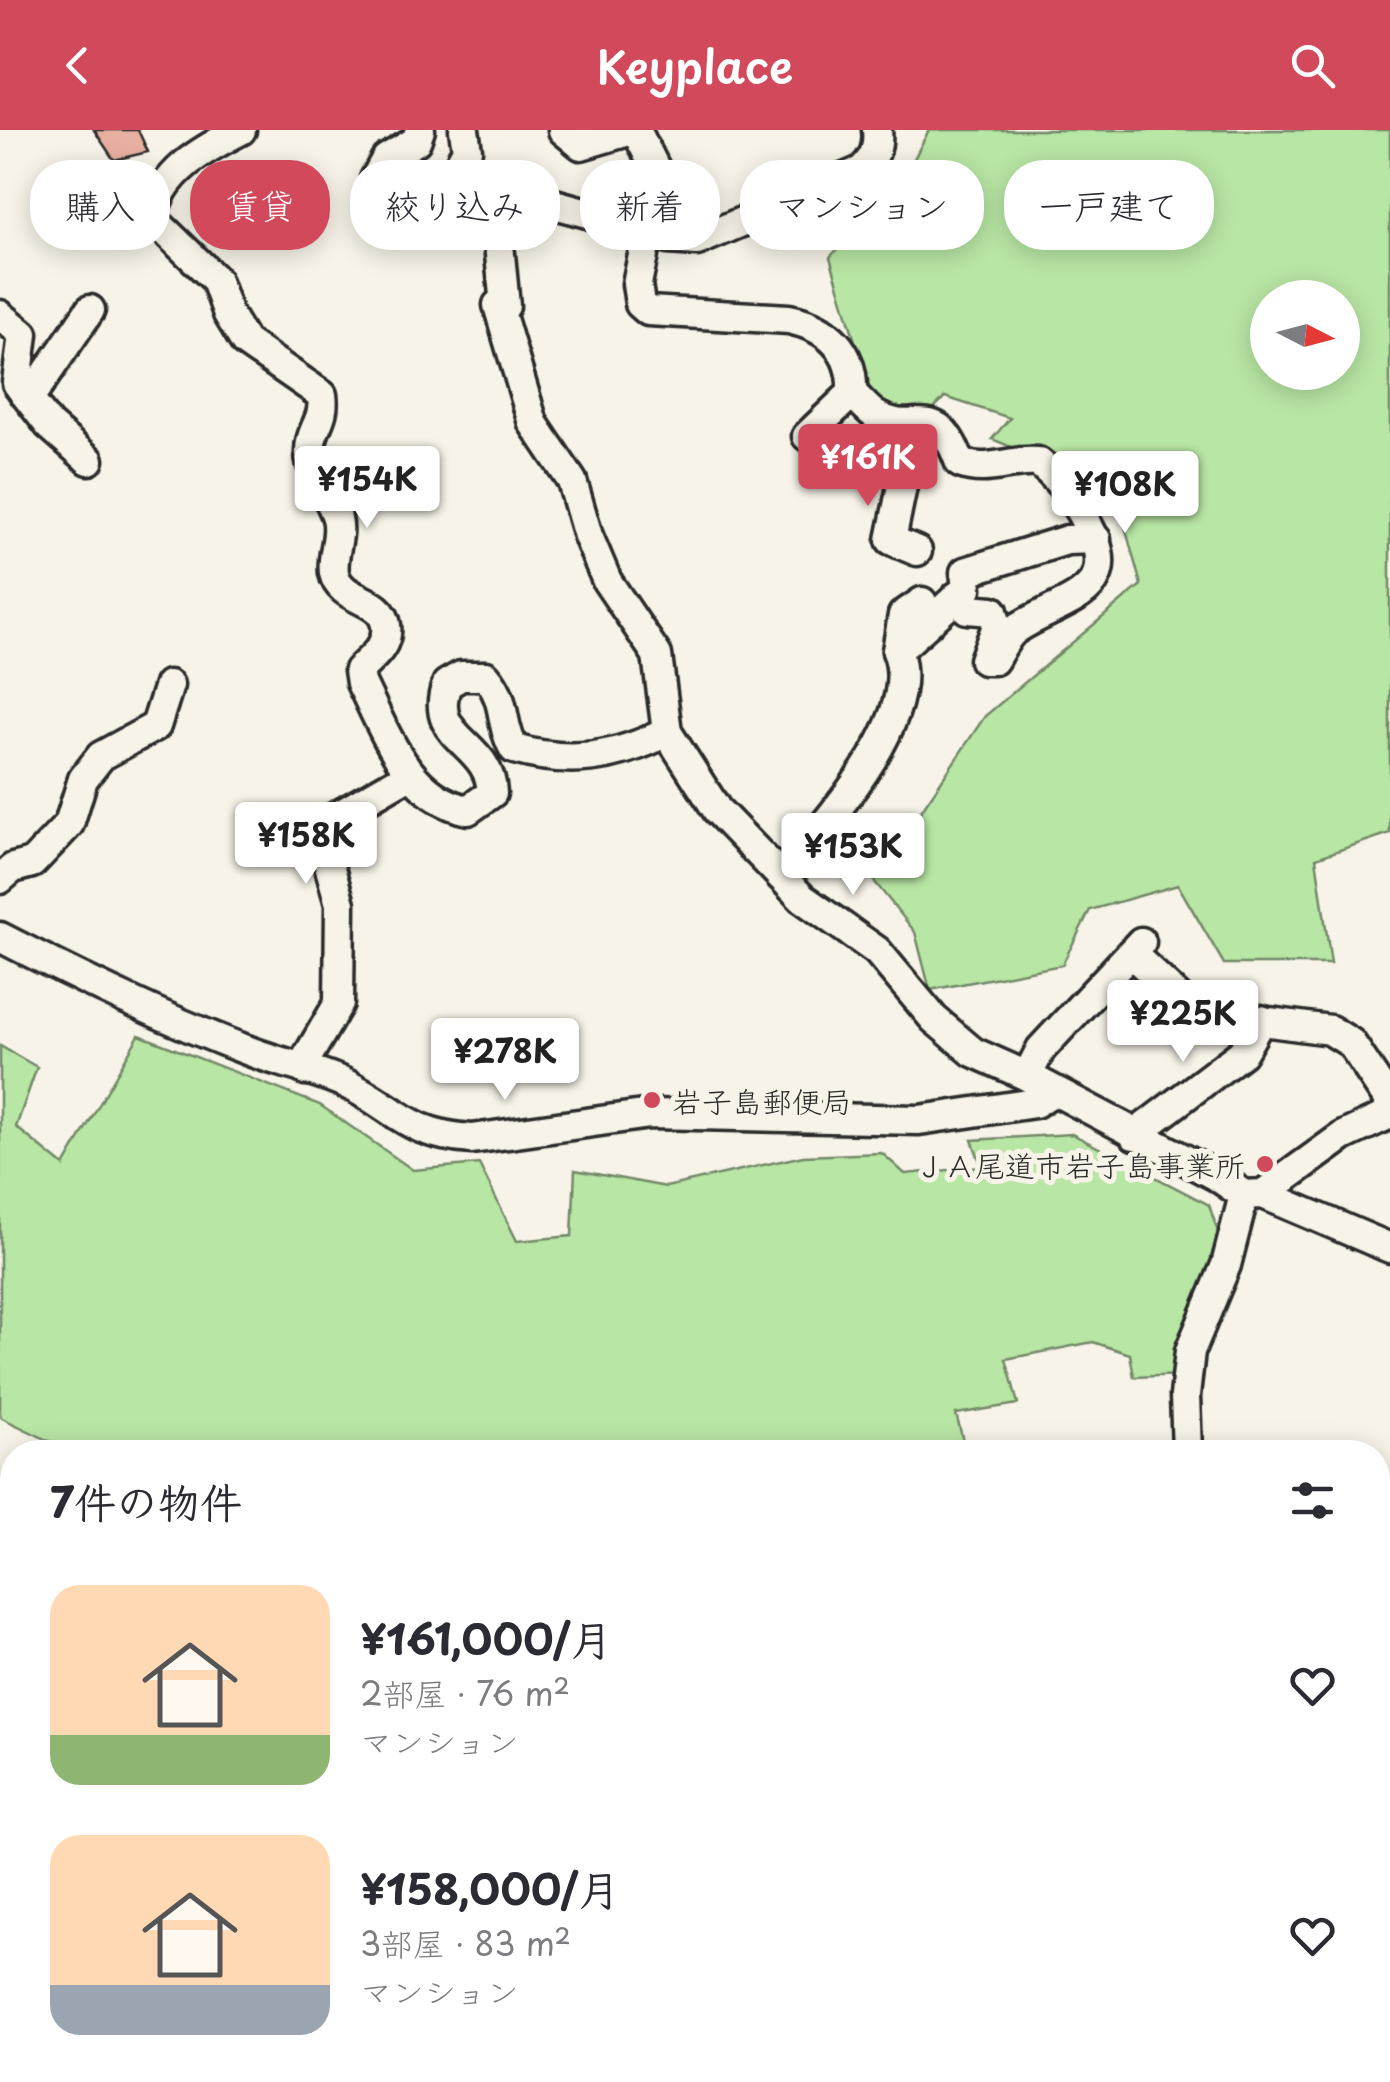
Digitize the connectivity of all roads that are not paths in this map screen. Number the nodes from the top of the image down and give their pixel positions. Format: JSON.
{"nodes":[{"id":1,"x":240,"y":130,"type":"edge"},
{"id":2,"x":420,"y":130,"type":"edge"},
{"id":3,"x":464,"y":130,"type":"edge"},
{"id":4,"x":563,"y":130,"type":"edge"},
{"id":5,"x":634,"y":130,"type":"edge"},
{"id":6,"x":877,"y":130,"type":"edge"},
{"id":7,"x":385,"y":160,"type":"edge"},
{"id":8,"x":461,"y":160,"type":"edge"},
{"id":9,"x":650,"y":160,"type":"edge"},
{"id":10,"x":720,"y":232,"type":"edge"},
{"id":11,"x":488,"y":250,"type":"edge"},
{"id":12,"x":644,"y":250,"type":"edge"},
{"id":13,"x":90,"y":310,"type":"dead end"},
{"id":14,"x":0,"y":316,"type":"edge"},
{"id":15,"x":852,"y":393,"type":"junction"},
{"id":16,"x":25,"y":394,"type":"junction"},
{"id":17,"x":915,"y":423,"type":"junction"},
{"id":18,"x":807,"y":436,"type":"dead end"},
{"id":19,"x":90,"y":460,"type":"dead end"},
{"id":20,"x":1096,"y":539,"type":"junction"},
{"id":21,"x":960,"y":585,"type":"junction"},
{"id":22,"x":922,"y":602,"type":"dead end"},
{"id":23,"x":897,"y":651,"type":"junction"},
{"id":24,"x":169,"y":684,"type":"dead end"},
{"id":25,"x":667,"y":732,"type":"junction"},
{"id":26,"x":410,"y":774,"type":"junction"},
{"id":27,"x":781,"y":876,"type":"junction"},
{"id":28,"x":0,"y":879,"type":"edge"},
{"id":29,"x":0,"y":937,"type":"edge"},
{"id":30,"x":1261,"y":1020,"type":"junction"},
{"id":31,"x":305,"y":1070,"type":"junction"},
{"id":32,"x":1028,"y":1076,"type":"junction"},
{"id":33,"x":1052,"y":1092,"type":"junction"},
{"id":34,"x":1390,"y":1102,"type":"edge"},
{"id":35,"x":1390,"y":1114,"type":"edge"},
{"id":36,"x":1134,"y":1135,"type":"junction"},
{"id":37,"x":1254,"y":1195,"type":"junction"},
{"id":38,"x":1390,"y":1248,"type":"edge"},
{"id":39,"x":1187,"y":1440,"type":"edge"}],
"edges":[{"from":1,"to":26,"type":"street"},
{"from":2,"to":7,"type":"street"},
{"from":3,"to":8,"type":"street"},
{"from":4,"to":5,"type":"street"},
{"from":5,"to":9,"type":"street"},
{"from":6,"to":10,"type":"street"},
{"from":11,"to":25,"type":"street"},
{"from":12,"to":15,"type":"street"},
{"from":13,"to":16,"type":"street"},
{"from":14,"to":16,"type":"street"},
{"from":15,"to":17,"type":"street"},
{"from":15,"to":18,"type":"street"},
{"from":16,"to":19,"type":"street"},
{"from":17,"to":20,"type":"street"},
{"from":17,"to":21,"type":"street"},
{"from":20,"to":21,"type":"street"},
{"from":20,"to":21,"type":"street"},
{"from":21,"to":23,"type":"street"},
{"from":22,"to":23,"type":"street"},
{"from":23,"to":27,"type":"street"},
{"from":24,"to":28,"type":"street"},
{"from":25,"to":26,"type":"street"},
{"from":25,"to":27,"type":"street"},
{"from":26,"to":31,"type":"street"},
{"from":27,"to":32,"type":"street"},
{"from":29,"to":31,"type":"street"},
{"from":30,"to":32,"type":"street"},
{"from":30,"to":34,"type":"street"},
{"from":30,"to":36,"type":"street"},
{"from":31,"to":33,"type":"street"},
{"from":32,"to":33,"type":"street"},
{"from":33,"to":36,"type":"street"},
{"from":35,"to":37,"type":"street"},
{"from":36,"to":37,"type":"street"},
{"from":37,"to":38,"type":"street"},
{"from":37,"to":39,"type":"street"}]}
